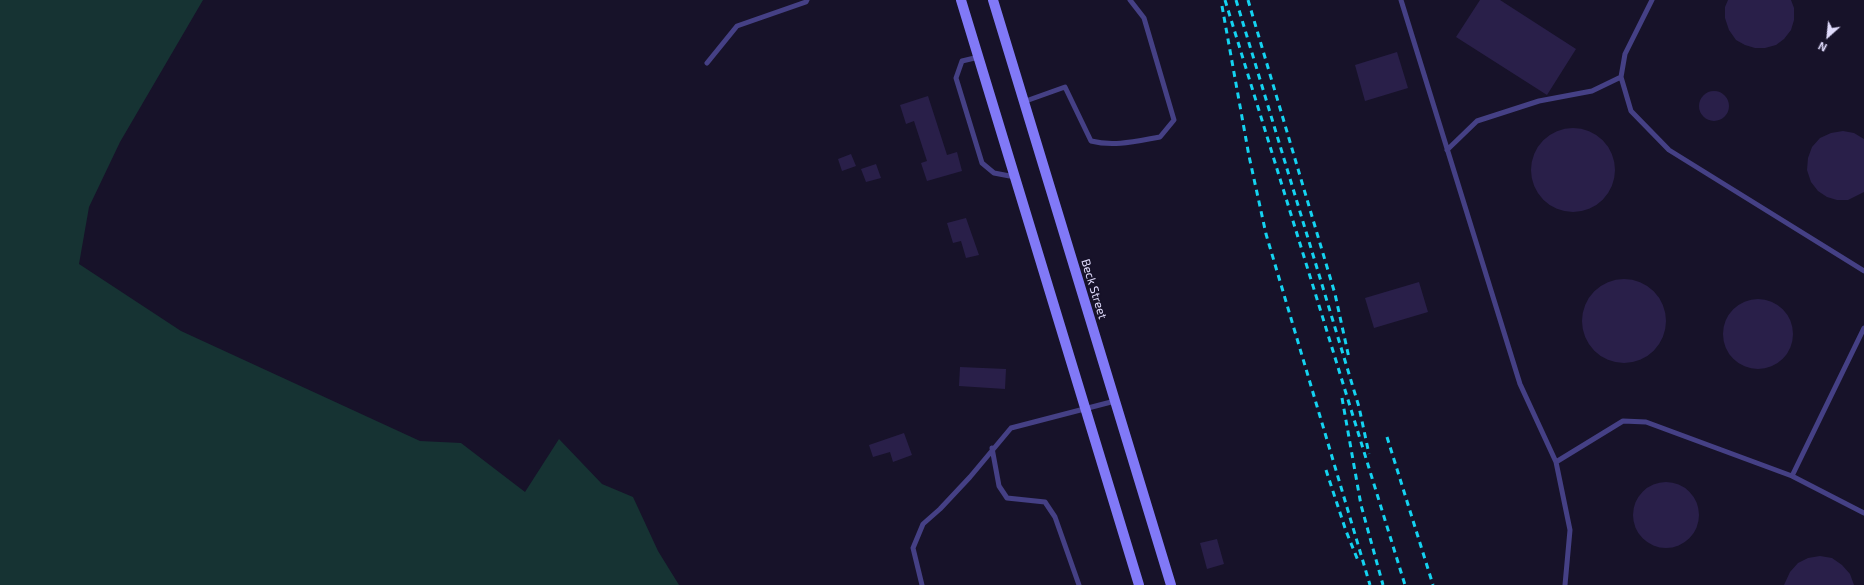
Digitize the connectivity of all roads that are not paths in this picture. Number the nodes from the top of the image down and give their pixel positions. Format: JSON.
{"nodes":[{"id":1,"x":807,"y":0,"type":"edge"},
{"id":2,"x":961,"y":0,"type":"edge"},
{"id":3,"x":993,"y":0,"type":"edge"},
{"id":4,"x":1130,"y":0,"type":"edge"},
{"id":5,"x":1402,"y":0,"type":"edge"},
{"id":6,"x":1652,"y":0,"type":"edge"},
{"id":7,"x":979,"y":57,"type":"junction"},
{"id":8,"x":707,"y":63,"type":"dead end"},
{"id":9,"x":1620,"y":77,"type":"junction"},
{"id":10,"x":1023,"y":102,"type":"junction"},
{"id":11,"x":1447,"y":150,"type":"junction"},
{"id":12,"x":1016,"y":177,"type":"junction"},
{"id":13,"x":1864,"y":271,"type":"edge"},
{"id":14,"x":1864,"y":328,"type":"edge"},
{"id":15,"x":1115,"y":401,"type":"junction"},
{"id":16,"x":1086,"y":409,"type":"junction"},
{"id":17,"x":992,"y":448,"type":"junction"},
{"id":18,"x":1556,"y":462,"type":"junction"},
{"id":19,"x":1792,"y":476,"type":"junction"},
{"id":20,"x":1864,"y":513,"type":"edge"},
{"id":21,"x":922,"y":585,"type":"edge"},
{"id":22,"x":1079,"y":585,"type":"edge"},
{"id":23,"x":1139,"y":585,"type":"edge"},
{"id":24,"x":1171,"y":585,"type":"edge"},
{"id":25,"x":1565,"y":585,"type":"edge"}],
"edges":[{"from":1,"to":8,"type":"lane"},
{"from":2,"to":7,"type":"main road"},
{"from":3,"to":10,"type":"main road","name":"Beck Street"},
{"from":4,"to":10,"type":"lane"},
{"from":5,"to":11,"type":"lane"},
{"from":6,"to":9,"type":"lane"},
{"from":7,"to":12,"type":"main road"},
{"from":7,"to":12,"type":"lane"},
{"from":9,"to":11,"type":"lane"},
{"from":9,"to":13,"type":"lane"},
{"from":10,"to":15,"type":"main road","name":"Beck Street"},
{"from":11,"to":18,"type":"lane"},
{"from":12,"to":16,"type":"main road"},
{"from":14,"to":19,"type":"lane"},
{"from":15,"to":16,"type":"lane"},
{"from":15,"to":24,"type":"main road","name":"Beck Street"},
{"from":16,"to":17,"type":"lane"},
{"from":16,"to":23,"type":"main road"},
{"from":17,"to":21,"type":"lane"},
{"from":17,"to":22,"type":"lane"},
{"from":18,"to":19,"type":"lane"},
{"from":18,"to":25,"type":"lane"},
{"from":19,"to":20,"type":"lane"}]}
